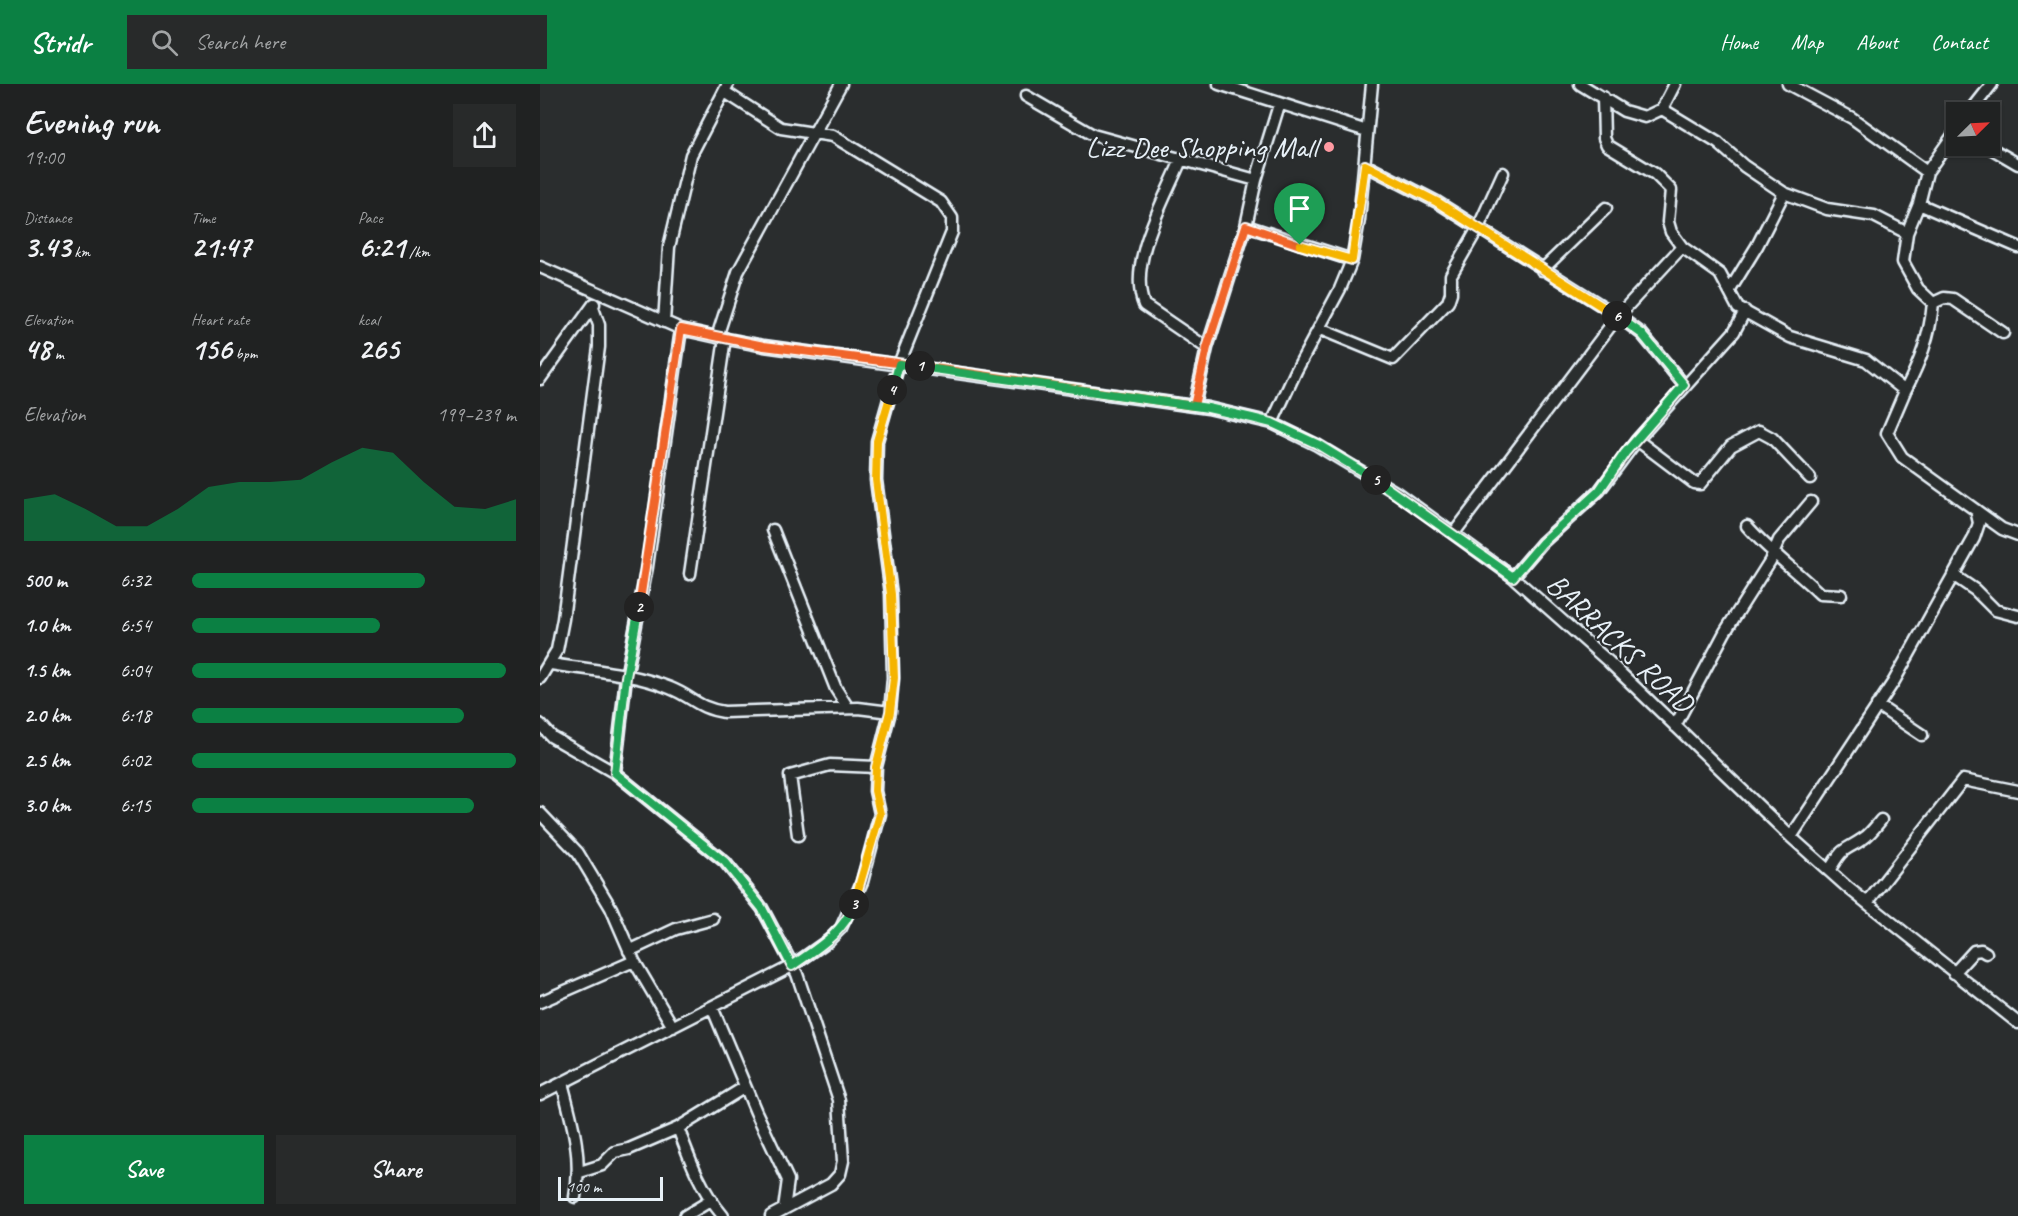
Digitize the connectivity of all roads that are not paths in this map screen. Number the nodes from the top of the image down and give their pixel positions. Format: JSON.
{"nodes":[{"id":1,"x":841,"y":84,"type":"edge"},
{"id":2,"x":1219,"y":84,"type":"edge"},
{"id":3,"x":1372,"y":84,"type":"edge"},
{"id":4,"x":1580,"y":84,"type":"edge"},
{"id":5,"x":1675,"y":84,"type":"edge"},
{"id":6,"x":1788,"y":84,"type":"edge"},
{"id":7,"x":1991,"y":85,"type":"edge"},
{"id":8,"x":727,"y":88,"type":"edge"},
{"id":9,"x":1026,"y":96,"type":"dead end"},
{"id":10,"x":1603,"y":97,"type":"junction"},
{"id":11,"x":1978,"y":102,"type":"edge"},
{"id":12,"x":1280,"y":105,"type":"junction"},
{"id":13,"x":1662,"y":109,"type":"junction"},
{"id":14,"x":1367,"y":131,"type":"junction"},
{"id":15,"x":813,"y":135,"type":"junction"},
{"id":16,"x":1946,"y":145,"type":"edge"},
{"id":17,"x":2000,"y":154,"type":"edge"},
{"id":18,"x":1181,"y":160,"type":"junction"},
{"id":19,"x":2018,"y":164,"type":"edge"},
{"id":20,"x":1365,"y":165,"type":"junction"},
{"id":21,"x":1927,"y":172,"type":"junction"},
{"id":22,"x":1503,"y":173,"type":"dead end"},
{"id":23,"x":1256,"y":180,"type":"junction"},
{"id":24,"x":1784,"y":192,"type":"junction"},
{"id":25,"x":1919,"y":204,"type":"junction"},
{"id":26,"x":1606,"y":208,"type":"dead end"},
{"id":27,"x":1246,"y":226,"type":"junction"},
{"id":28,"x":1478,"y":228,"type":"junction"},
{"id":29,"x":1907,"y":233,"type":"junction"},
{"id":30,"x":2018,"y":246,"type":"edge"},
{"id":31,"x":1682,"y":247,"type":"junction"},
{"id":32,"x":1352,"y":260,"type":"junction"},
{"id":33,"x":540,"y":267,"type":"edge"},
{"id":34,"x":1542,"y":270,"type":"junction"},
{"id":35,"x":1730,"y":290,"type":"junction"},
{"id":36,"x":597,"y":294,"type":"junction"},
{"id":37,"x":1933,"y":303,"type":"junction"},
{"id":38,"x":593,"y":308,"type":"junction"},
{"id":39,"x":1745,"y":311,"type":"junction"},
{"id":40,"x":1618,"y":316,"type":"junction"},
{"id":41,"x":664,"y":322,"type":"junction"},
{"id":42,"x":681,"y":329,"type":"junction"},
{"id":43,"x":1320,"y":329,"type":"junction"},
{"id":44,"x":2003,"y":333,"type":"dead end"},
{"id":45,"x":721,"y":337,"type":"junction"},
{"id":46,"x":1207,"y":348,"type":"junction"},
{"id":47,"x":899,"y":364,"type":"junction"},
{"id":48,"x":540,"y":379,"type":"edge"},
{"id":49,"x":1684,"y":385,"type":"junction"},
{"id":50,"x":1905,"y":391,"type":"junction"},
{"id":51,"x":1194,"y":406,"type":"junction"},
{"id":52,"x":1272,"y":423,"type":"junction"},
{"id":53,"x":1637,"y":440,"type":"junction"},
{"id":54,"x":1810,"y":478,"type":"dead end"},
{"id":55,"x":1811,"y":502,"type":"dead end"},
{"id":56,"x":1976,"y":510,"type":"junction"},
{"id":57,"x":1746,"y":526,"type":"dead end"},
{"id":58,"x":774,"y":530,"type":"dead end"},
{"id":59,"x":1454,"y":533,"type":"junction"},
{"id":60,"x":2018,"y":535,"type":"edge"},
{"id":61,"x":1773,"y":554,"type":"junction"},
{"id":62,"x":690,"y":574,"type":"dead end"},
{"id":63,"x":1953,"y":575,"type":"junction"},
{"id":64,"x":1513,"y":577,"type":"junction"},
{"id":65,"x":1841,"y":595,"type":"dead end"},
{"id":66,"x":2018,"y":616,"type":"edge"},
{"id":67,"x":551,"y":664,"type":"junction"},
{"id":68,"x":626,"y":677,"type":"junction"},
{"id":69,"x":540,"y":678,"type":"edge"},
{"id":70,"x":1877,"y":705,"type":"junction"},
{"id":71,"x":848,"y":708,"type":"junction"},
{"id":72,"x":890,"y":712,"type":"junction"},
{"id":73,"x":540,"y":724,"type":"edge"},
{"id":74,"x":1675,"y":726,"type":"junction"},
{"id":75,"x":540,"y":732,"type":"edge"},
{"id":76,"x":1922,"y":735,"type":"dead end"},
{"id":77,"x":552,"y":737,"type":"junction"},
{"id":78,"x":876,"y":767,"type":"junction"},
{"id":79,"x":615,"y":773,"type":"junction"},
{"id":80,"x":2018,"y":791,"type":"edge"},
{"id":81,"x":540,"y":813,"type":"edge"},
{"id":82,"x":1881,"y":820,"type":"dead end"},
{"id":83,"x":798,"y":835,"type":"dead end"},
{"id":84,"x":1791,"y":837,"type":"junction"},
{"id":85,"x":1829,"y":871,"type":"junction"},
{"id":86,"x":1867,"y":903,"type":"junction"},
{"id":87,"x":713,"y":919,"type":"dead end"},
{"id":88,"x":1986,"y":953,"type":"dead end"},
{"id":89,"x":631,"y":956,"type":"junction"},
{"id":90,"x":792,"y":966,"type":"junction"},
{"id":91,"x":1954,"y":973,"type":"junction"},
{"id":92,"x":540,"y":1002,"type":"edge"},
{"id":93,"x":712,"y":1007,"type":"junction"},
{"id":94,"x":2018,"y":1023,"type":"edge"},
{"id":95,"x":673,"y":1027,"type":"junction"},
{"id":96,"x":562,"y":1083,"type":"junction"},
{"id":97,"x":745,"y":1087,"type":"junction"},
{"id":98,"x":540,"y":1094,"type":"edge"},
{"id":99,"x":678,"y":1128,"type":"junction"},
{"id":100,"x":580,"y":1172,"type":"junction"},
{"id":101,"x":575,"y":1197,"type":"dead end"},
{"id":102,"x":710,"y":1201,"type":"junction"},
{"id":103,"x":784,"y":1209,"type":"junction"},
{"id":104,"x":686,"y":1216,"type":"edge"},
{"id":105,"x":723,"y":1216,"type":"edge"},
{"id":106,"x":771,"y":1216,"type":"edge"}],
"edges":[{"from":1,"to":15,"type":"street"},
{"from":2,"to":12,"type":"street"},
{"from":3,"to":14,"type":"street"},
{"from":4,"to":10,"type":"street"},
{"from":5,"to":13,"type":"street"},
{"from":6,"to":21,"type":"street"},
{"from":7,"to":11,"type":"street"},
{"from":8,"to":15,"type":"street"},
{"from":8,"to":41,"type":"street"},
{"from":9,"to":18,"type":"street"},
{"from":10,"to":13,"type":"street"},
{"from":10,"to":31,"type":"street"},
{"from":12,"to":14,"type":"street"},
{"from":12,"to":23,"type":"street"},
{"from":13,"to":24,"type":"street"},
{"from":14,"to":20,"type":"street"},
{"from":15,"to":45,"type":"street"},
{"from":15,"to":47,"type":"street"},
{"from":16,"to":21,"type":"street"},
{"from":17,"to":19,"type":"street"},
{"from":18,"to":23,"type":"street"},
{"from":18,"to":46,"type":"street"},
{"from":20,"to":28,"type":"street"},
{"from":20,"to":32,"type":"street"},
{"from":21,"to":25,"type":"street"},
{"from":22,"to":28,"type":"street"},
{"from":23,"to":27,"type":"street"},
{"from":24,"to":29,"type":"street"},
{"from":24,"to":35,"type":"street"},
{"from":25,"to":29,"type":"street"},
{"from":25,"to":30,"type":"street"},
{"from":26,"to":34,"type":"street"},
{"from":27,"to":32,"type":"street"},
{"from":27,"to":46,"type":"street"},
{"from":28,"to":34,"type":"street"},
{"from":28,"to":43,"type":"street"},
{"from":29,"to":37,"type":"street"},
{"from":31,"to":35,"type":"street"},
{"from":31,"to":40,"type":"street"},
{"from":32,"to":43,"type":"street"},
{"from":33,"to":36,"type":"street","name":"BARRACKS ROAD"},
{"from":34,"to":40,"type":"street"},
{"from":35,"to":39,"type":"street"},
{"from":36,"to":38,"type":"street"},
{"from":36,"to":41,"type":"street","name":"BARRACKS ROAD"},
{"from":37,"to":44,"type":"street"},
{"from":37,"to":50,"type":"street"},
{"from":38,"to":48,"type":"street"},
{"from":38,"to":67,"type":"street"},
{"from":39,"to":49,"type":"street"},
{"from":39,"to":50,"type":"street"},
{"from":40,"to":49,"type":"street"},
{"from":40,"to":59,"type":"street"},
{"from":41,"to":42,"type":"street","name":"BARRACKS ROAD"},
{"from":42,"to":45,"type":"street","name":"BARRACKS ROAD"},
{"from":42,"to":68,"type":"street"},
{"from":43,"to":52,"type":"street"},
{"from":45,"to":47,"type":"street","name":"BARRACKS ROAD"},
{"from":45,"to":62,"type":"street"},
{"from":46,"to":51,"type":"street"},
{"from":47,"to":51,"type":"street","name":"BARRACKS ROAD"},
{"from":47,"to":72,"type":"street"},
{"from":49,"to":53,"type":"street"},
{"from":50,"to":56,"type":"street"},
{"from":51,"to":52,"type":"street","name":"BARRACKS ROAD"},
{"from":52,"to":59,"type":"street","name":"BARRACKS ROAD"},
{"from":53,"to":54,"type":"street"},
{"from":53,"to":64,"type":"street"},
{"from":55,"to":61,"type":"street"},
{"from":56,"to":60,"type":"street"},
{"from":56,"to":63,"type":"street"},
{"from":57,"to":61,"type":"street"},
{"from":58,"to":71,"type":"street"},
{"from":59,"to":64,"type":"street","name":"BARRACKS ROAD"},
{"from":61,"to":65,"type":"street"},
{"from":61,"to":74,"type":"street"},
{"from":63,"to":66,"type":"street"},
{"from":63,"to":70,"type":"street"},
{"from":64,"to":74,"type":"street","name":"BARRACKS ROAD"},
{"from":67,"to":68,"type":"street"},
{"from":67,"to":69,"type":"street"},
{"from":68,"to":71,"type":"street"},
{"from":68,"to":79,"type":"street"},
{"from":70,"to":76,"type":"street"},
{"from":70,"to":84,"type":"street"},
{"from":71,"to":72,"type":"street"},
{"from":72,"to":78,"type":"street"},
{"from":73,"to":77,"type":"street"},
{"from":74,"to":84,"type":"street","name":"BARRACKS ROAD"},
{"from":75,"to":77,"type":"street"},
{"from":77,"to":79,"type":"street"},
{"from":78,"to":83,"type":"street"},
{"from":78,"to":90,"type":"street"},
{"from":79,"to":90,"type":"street"},
{"from":80,"to":86,"type":"street"},
{"from":81,"to":89,"type":"street"},
{"from":82,"to":85,"type":"street"},
{"from":84,"to":85,"type":"street","name":"BARRACKS ROAD"},
{"from":85,"to":86,"type":"street","name":"BARRACKS ROAD"},
{"from":86,"to":91,"type":"street","name":"BARRACKS ROAD"},
{"from":87,"to":89,"type":"street"},
{"from":88,"to":91,"type":"street"},
{"from":89,"to":92,"type":"street"},
{"from":89,"to":95,"type":"street"},
{"from":90,"to":93,"type":"street"},
{"from":90,"to":103,"type":"street"},
{"from":91,"to":94,"type":"street","name":"BARRACKS ROAD"},
{"from":93,"to":95,"type":"street"},
{"from":93,"to":97,"type":"street"},
{"from":95,"to":96,"type":"street"},
{"from":96,"to":98,"type":"street"},
{"from":96,"to":100,"type":"street"},
{"from":97,"to":99,"type":"street"},
{"from":97,"to":103,"type":"street"},
{"from":99,"to":100,"type":"street"},
{"from":99,"to":102,"type":"street"},
{"from":100,"to":101,"type":"street"},
{"from":102,"to":104,"type":"street"},
{"from":102,"to":105,"type":"street"},
{"from":103,"to":106,"type":"street"}]}
